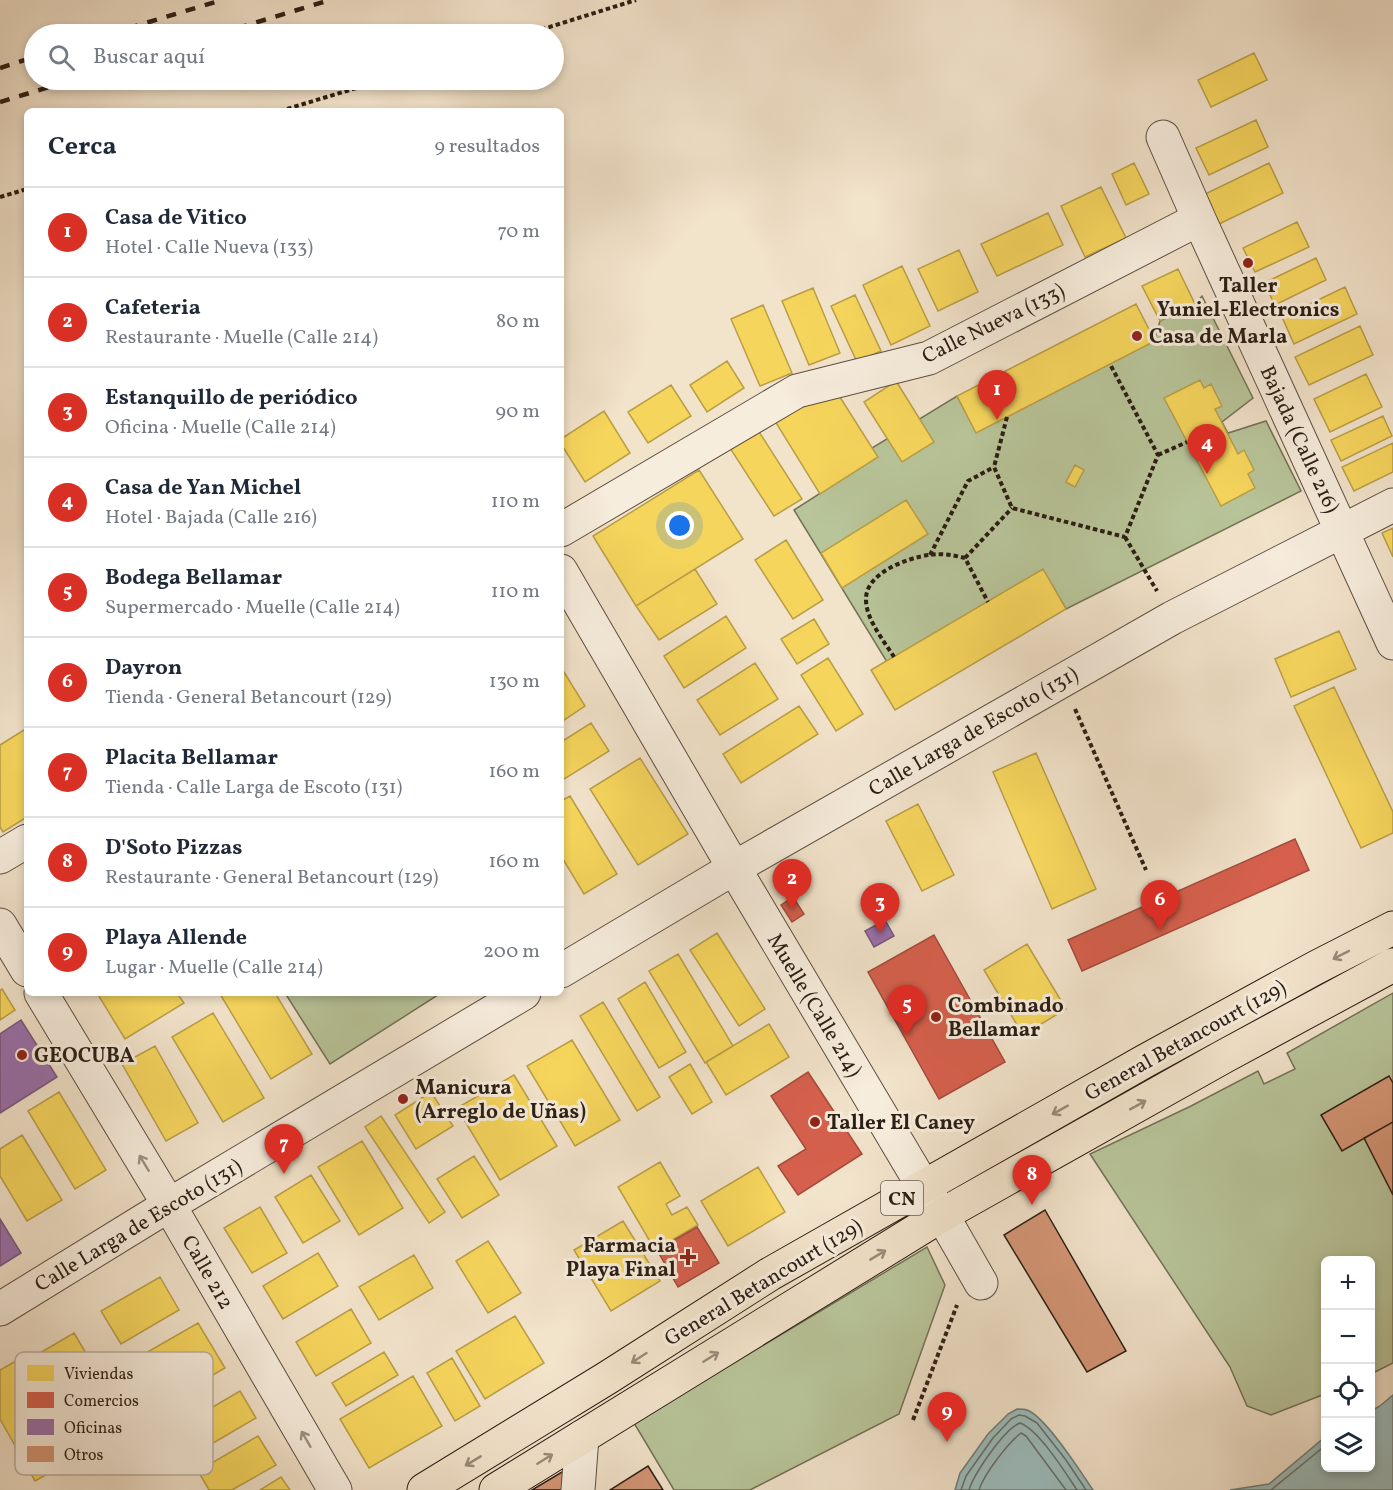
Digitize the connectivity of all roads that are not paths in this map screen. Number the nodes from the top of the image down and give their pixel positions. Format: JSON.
{"nodes":[{"id":1,"x":1163,"y":137,"type":"dead end"},
{"id":2,"x":1199,"y":219,"type":"junction"},
{"id":3,"x":1393,"y":505,"type":"edge"},
{"id":4,"x":564,"y":528,"type":"edge"},
{"id":5,"x":1342,"y":530,"type":"junction"},
{"id":6,"x":564,"y":576,"type":"edge"},
{"id":7,"x":1393,"y":643,"type":"edge"},
{"id":8,"x":24,"y":843,"type":"edge"},
{"id":9,"x":0,"y":856,"type":"edge"},
{"id":10,"x":734,"y":868,"type":"junction"},
{"id":11,"x":0,"y":925,"type":"edge"},
{"id":12,"x":1393,"y":928,"type":"edge"},
{"id":13,"x":24,"y":965,"type":"edge"},
{"id":14,"x":1393,"y":965,"type":"edge"},
{"id":15,"x":564,"y":969,"type":"edge"},
{"id":16,"x":43,"y":996,"type":"edge"},
{"id":17,"x":519,"y":996,"type":"edge"},
{"id":18,"x":923,"y":1186,"type":"junction"},
{"id":19,"x":169,"y":1205,"type":"junction"},
{"id":20,"x":942,"y":1215,"type":"junction"},
{"id":21,"x":976,"y":1276,"type":"road end"},
{"id":22,"x":0,"y":1309,"type":"edge"},
{"id":23,"x":582,"y":1437,"type":"junction"},
{"id":24,"x":335,"y":1490,"type":"edge"},
{"id":25,"x":424,"y":1490,"type":"edge"},
{"id":26,"x":496,"y":1490,"type":"edge"},
{"id":27,"x":578,"y":1490,"type":"edge"}],
"edges":[{"from":1,"to":2,"type":"street","name":"Bajada (Calle 216)"},
{"from":2,"to":4,"type":"street","name":"Calle Nueva (133)"},
{"from":2,"to":5,"type":"street","name":"Bajada (Calle 216)"},
{"from":3,"to":5,"type":"street","name":"Calle Larga de Escoto (131)"},
{"from":5,"to":7,"type":"street","name":"Bajada (Calle 216)"},
{"from":5,"to":10,"type":"street","name":"Calle Larga de Escoto (131)"},
{"from":6,"to":10,"type":"street","name":"Muelle (Calle 214)"},
{"from":8,"to":9,"type":"street"},
{"from":10,"to":15,"type":"street","name":"Calle Larga de Escoto (131)"},
{"from":10,"to":18,"type":"street","name":"Muelle (Calle 214)"},
{"from":11,"to":13,"type":"street"},
{"from":12,"to":18,"type":"highway","name":"General Betancourt (129)","number":"CN","one_way":true},
{"from":20,"to":14,"type":"highway","name":"General Betancourt (129)","number":"CN","one_way":true},
{"from":19,"to":16,"type":"street","name":"Calle 212","one_way":true},
{"from":17,"to":19,"type":"street","name":"Calle Larga de Escoto (131)"},
{"from":18,"to":20,"type":"street","name":"Muelle (Calle 214)"},
{"from":18,"to":25,"type":"highway","name":"General Betancourt (129)","number":"CN","one_way":true},
{"from":19,"to":22,"type":"street","name":"Calle Larga de Escoto (131)"},
{"from":24,"to":19,"type":"street","name":"Calle 212","one_way":true},
{"from":20,"to":21,"type":"street","name":"Muelle (Calle 214)"},
{"from":23,"to":20,"type":"highway","name":"General Betancourt (129)","number":"CN","one_way":true},
{"from":26,"to":23,"type":"highway","name":"General Betancourt (129)","number":"CN","one_way":true},
{"from":23,"to":27,"type":"street"}]}
